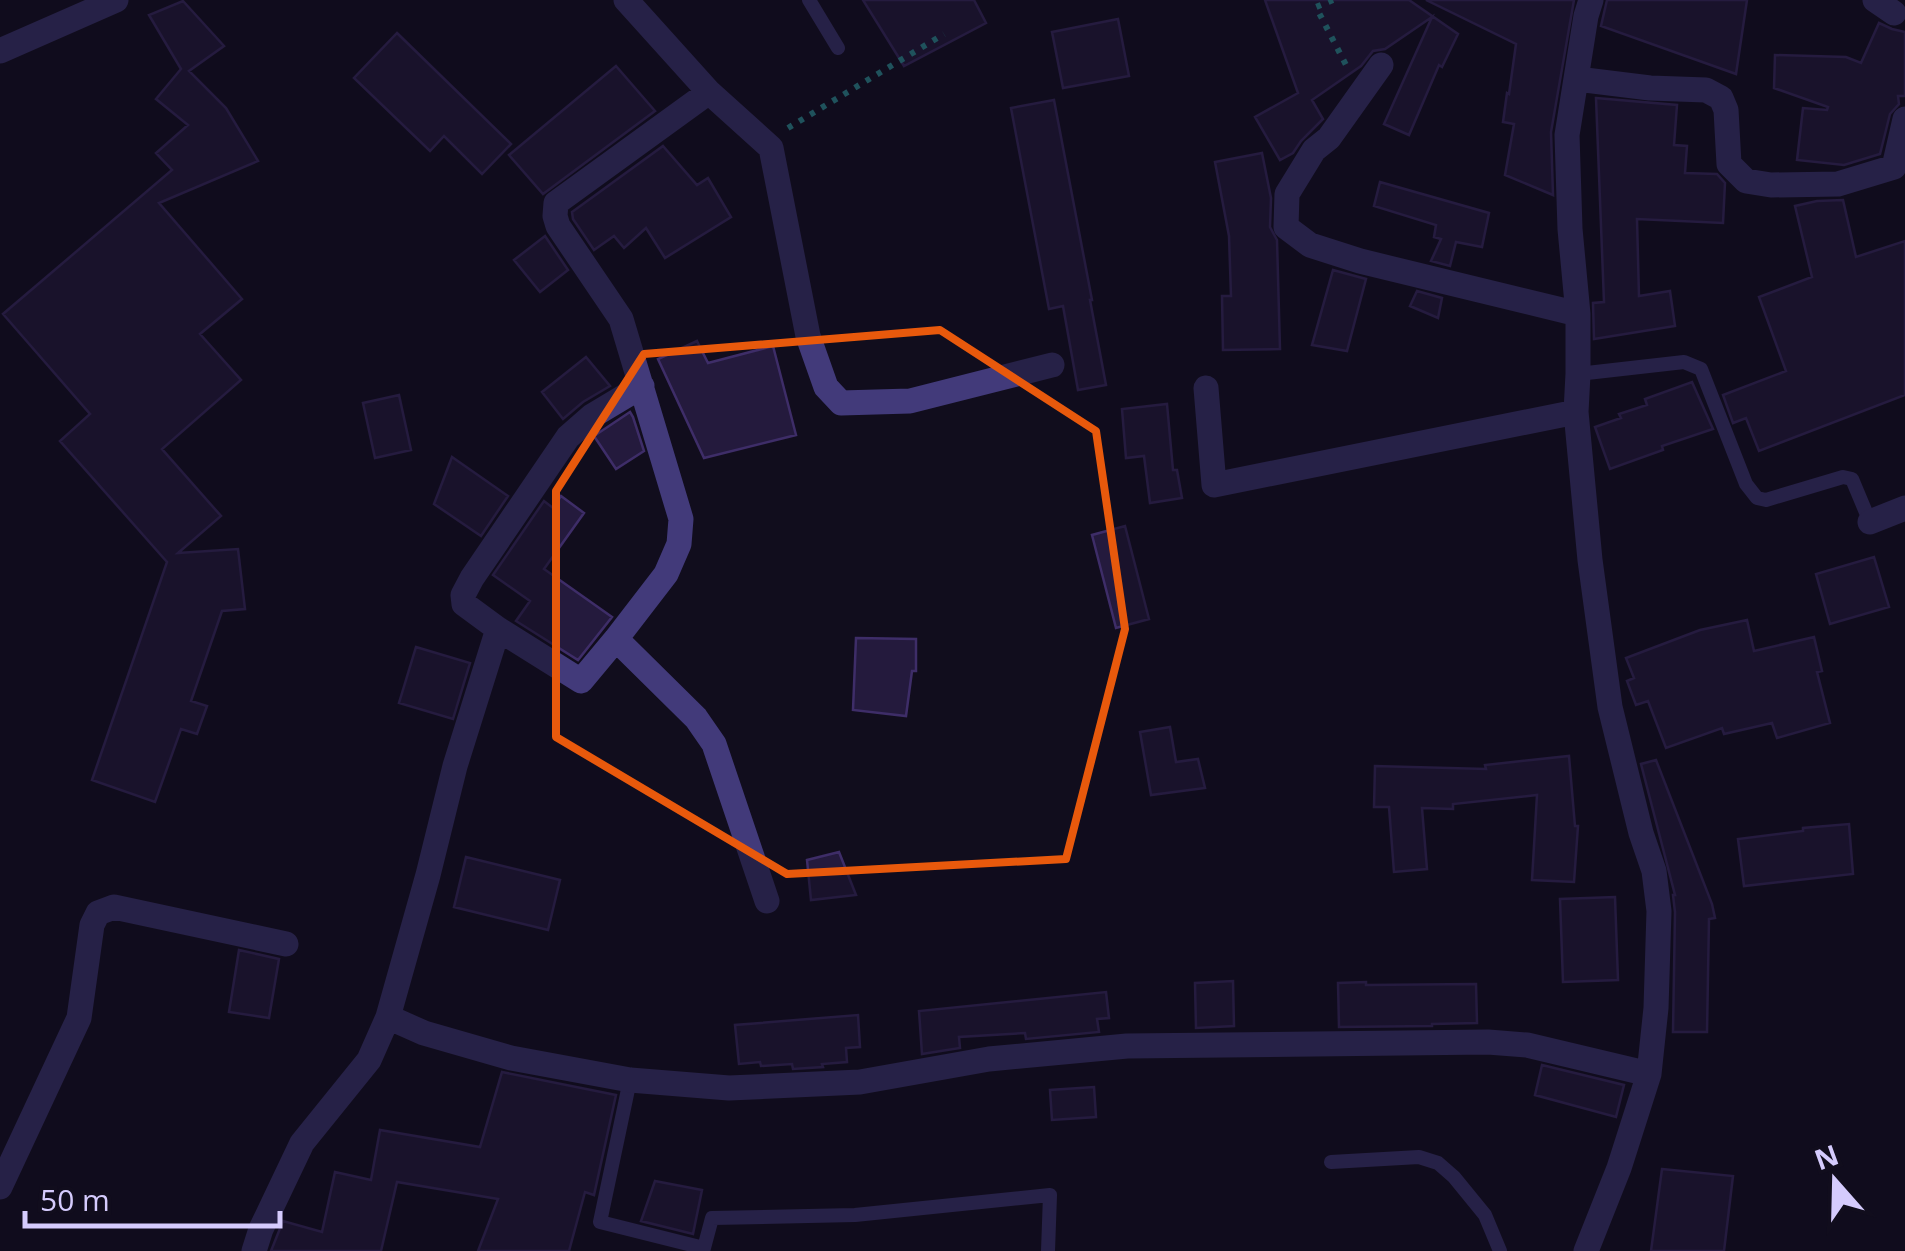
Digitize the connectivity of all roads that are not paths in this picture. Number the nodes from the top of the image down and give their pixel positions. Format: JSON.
{"nodes":[{"id":1,"x":116,"y":0,"type":"edge"},
{"id":2,"x":626,"y":0,"type":"edge"},
{"id":3,"x":809,"y":0,"type":"edge"},
{"id":4,"x":1591,"y":0,"type":"edge"},
{"id":5,"x":838,"y":48,"type":"dead end"},
{"id":6,"x":0,"y":51,"type":"edge"},
{"id":7,"x":1382,"y":64,"type":"dead end"},
{"id":8,"x":1577,"y":79,"type":"junction"},
{"id":9,"x":709,"y":92,"type":"junction"},
{"id":10,"x":1905,"y":120,"type":"edge"},
{"id":11,"x":1578,"y":314,"type":"junction"},
{"id":12,"x":1052,"y":365,"type":"dead end"},
{"id":13,"x":1578,"y":374,"type":"junction"},
{"id":14,"x":642,"y":386,"type":"junction"},
{"id":15,"x":1206,"y":388,"type":"dead end"},
{"id":16,"x":1576,"y":412,"type":"junction"},
{"id":17,"x":1905,"y":508,"type":"edge"},
{"id":18,"x":1870,"y":522,"type":"joint"},
{"id":19,"x":498,"y":629,"type":"junction"},
{"id":20,"x":616,"y":640,"type":"junction"},
{"id":21,"x":767,"y":901,"type":"dead end"},
{"id":22,"x":286,"y":944,"type":"dead end"},
{"id":23,"x":388,"y":1017,"type":"junction"},
{"id":24,"x":1649,"y":1074,"type":"junction"},
{"id":25,"x":630,"y":1080,"type":"junction"},
{"id":26,"x":1331,"y":1162,"type":"dead end"},
{"id":27,"x":0,"y":1187,"type":"edge"},
{"id":28,"x":254,"y":1251,"type":"edge"},
{"id":29,"x":1048,"y":1251,"type":"edge"},
{"id":30,"x":1500,"y":1251,"type":"edge"},
{"id":31,"x":1586,"y":1251,"type":"edge"}],
"edges":[{"from":1,"to":6,"type":"street"},
{"from":2,"to":9,"type":"street"},
{"from":3,"to":5,"type":"lane"},
{"from":4,"to":8,"type":"street"},
{"from":7,"to":11,"type":"street"},
{"from":8,"to":10,"type":"street"},
{"from":8,"to":11,"type":"street"},
{"from":9,"to":12,"type":"street"},
{"from":9,"to":14,"type":"street"},
{"from":11,"to":13,"type":"street"},
{"from":13,"to":16,"type":"street"},
{"from":13,"to":18,"type":"lane"},
{"from":14,"to":19,"type":"street"},
{"from":14,"to":20,"type":"street"},
{"from":15,"to":16,"type":"street"},
{"from":16,"to":24,"type":"street"},
{"from":17,"to":18,"type":"street"},
{"from":19,"to":20,"type":"street"},
{"from":19,"to":23,"type":"street"},
{"from":20,"to":21,"type":"street"},
{"from":22,"to":27,"type":"street"},
{"from":23,"to":25,"type":"street"},
{"from":23,"to":28,"type":"street"},
{"from":24,"to":25,"type":"street"},
{"from":24,"to":31,"type":"street"},
{"from":25,"to":29,"type":"lane"},
{"from":26,"to":30,"type":"lane"}]}
